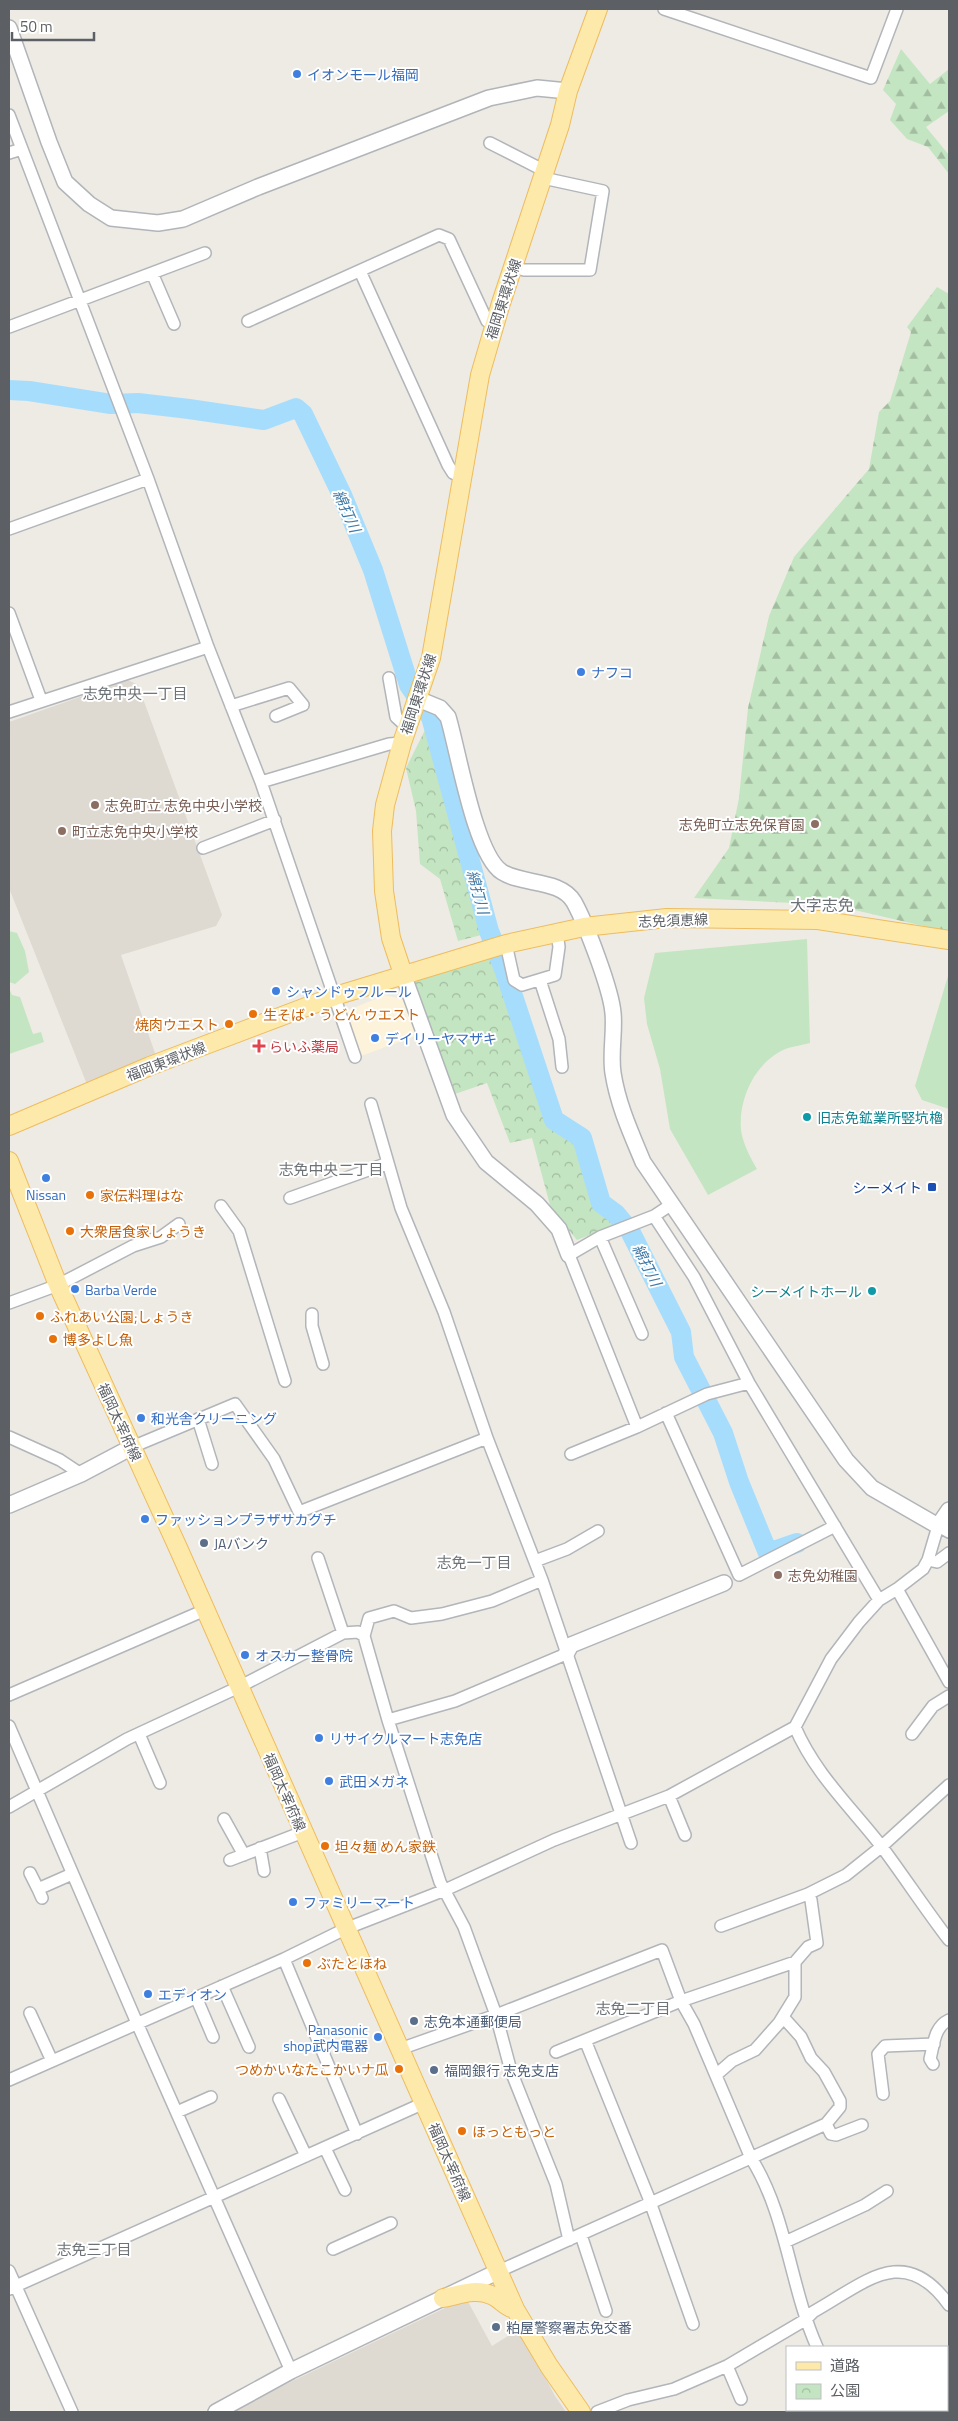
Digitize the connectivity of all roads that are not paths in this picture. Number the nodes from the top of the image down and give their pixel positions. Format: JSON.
{"nodes":[{"id":1,"x":598,"y":9,"type":"edge"},
{"id":2,"x":664,"y":9,"type":"edge"},
{"id":3,"x":898,"y":9,"type":"edge"},
{"id":4,"x":9,"y":28,"type":"edge"},
{"id":5,"x":568,"y":92,"type":"junction"},
{"id":6,"x":9,"y":115,"type":"edge"},
{"id":7,"x":490,"y":143,"type":"dead end"},
{"id":8,"x":22,"y":148,"type":"junction"},
{"id":9,"x":9,"y":153,"type":"edge"},
{"id":10,"x":544,"y":174,"type":"junction"},
{"id":11,"x":205,"y":253,"type":"dead end"},
{"id":12,"x":513,"y":267,"type":"junction"},
{"id":13,"x":360,"y":271,"type":"junction"},
{"id":14,"x":152,"y":273,"type":"junction"},
{"id":15,"x":80,"y":300,"type":"junction"},
{"id":16,"x":248,"y":320,"type":"dead end"},
{"id":17,"x":174,"y":324,"type":"dead end"},
{"id":18,"x":494,"y":326,"type":"junction"},
{"id":19,"x":9,"y":327,"type":"edge"},
{"id":20,"x":462,"y":477,"type":"junction"},
{"id":21,"x":148,"y":479,"type":"junction"},
{"id":22,"x":9,"y":529,"type":"edge"},
{"id":23,"x":9,"y":614,"type":"edge"},
{"id":24,"x":208,"y":646,"type":"junction"},
{"id":25,"x":389,"y":678,"type":"dead end"},
{"id":26,"x":418,"y":699,"type":"junction"},
{"id":27,"x":41,"y":700,"type":"junction"},
{"id":28,"x":231,"y":706,"type":"junction"},
{"id":29,"x":9,"y":712,"type":"edge"},
{"id":30,"x":276,"y":716,"type":"dead end"},
{"id":31,"x":405,"y":736,"type":"junction"},
{"id":32,"x":261,"y":782,"type":"junction"},
{"id":33,"x":274,"y":820,"type":"junction"},
{"id":34,"x":203,"y":848,"type":"dead end"},
{"id":35,"x":584,"y":927,"type":"junction"},
{"id":36,"x":557,"y":932,"type":"junction"},
{"id":37,"x":949,"y":940,"type":"edge"},
{"id":38,"x":506,"y":944,"type":"junction"},
{"id":39,"x":403,"y":974,"type":"junction"},
{"id":40,"x":540,"y":980,"type":"junction"},
{"id":41,"x":335,"y":996,"type":"junction"},
{"id":42,"x":356,"y":1057,"type":"dead end"},
{"id":43,"x":562,"y":1067,"type":"dead end"},
{"id":44,"x":371,"y":1104,"type":"dead end"},
{"id":45,"x":9,"y":1126,"type":"edge"},
{"id":46,"x":9,"y":1161,"type":"edge"},
{"id":47,"x":388,"y":1163,"type":"junction"},
{"id":48,"x":290,"y":1198,"type":"dead end"},
{"id":49,"x":672,"y":1204,"type":"junction"},
{"id":50,"x":220,"y":1206,"type":"dead end"},
{"id":51,"x":654,"y":1216,"type":"junction"},
{"id":52,"x":179,"y":1224,"type":"dead end"},
{"id":53,"x":600,"y":1237,"type":"junction"},
{"id":54,"x":569,"y":1255,"type":"junction"},
{"id":55,"x":58,"y":1285,"type":"junction"},
{"id":56,"x":9,"y":1303,"type":"edge"},
{"id":57,"x":312,"y":1314,"type":"dead end"},
{"id":58,"x":642,"y":1334,"type":"dead end"},
{"id":59,"x":323,"y":1364,"type":"dead end"},
{"id":60,"x":285,"y":1381,"type":"dead end"},
{"id":61,"x":749,"y":1383,"type":"junction"},
{"id":62,"x":666,"y":1412,"type":"junction"},
{"id":63,"x":198,"y":1419,"type":"junction"},
{"id":64,"x":637,"y":1426,"type":"junction"},
{"id":65,"x":9,"y":1437,"type":"edge"},
{"id":66,"x":487,"y":1438,"type":"junction"},
{"id":67,"x":132,"y":1447,"type":"junction"},
{"id":68,"x":571,"y":1454,"type":"dead end"},
{"id":69,"x":212,"y":1464,"type":"dead end"},
{"id":70,"x":80,"y":1474,"type":"junction"},
{"id":71,"x":9,"y":1505,"type":"edge"},
{"id":72,"x":949,"y":1510,"type":"edge"},
{"id":73,"x":835,"y":1526,"type":"junction"},
{"id":74,"x":943,"y":1529,"type":"edge"},
{"id":75,"x":598,"y":1531,"type":"dead end"},
{"id":76,"x":949,"y":1553,"type":"edge"},
{"id":77,"x":318,"y":1558,"type":"dead end"},
{"id":78,"x":928,"y":1560,"type":"junction"},
{"id":79,"x":535,"y":1561,"type":"junction"},
{"id":80,"x":542,"y":1580,"type":"junction"},
{"id":81,"x":724,"y":1583,"type":"dead end"},
{"id":82,"x":897,"y":1589,"type":"junction"},
{"id":83,"x":879,"y":1600,"type":"junction"},
{"id":84,"x":205,"y":1610,"type":"junction"},
{"id":85,"x":343,"y":1633,"type":"junction"},
{"id":86,"x":364,"y":1636,"type":"junction"},
{"id":87,"x":566,"y":1654,"type":"junction"},
{"id":88,"x":947,"y":1674,"type":"edge"},
{"id":89,"x":239,"y":1687,"type":"junction"},
{"id":90,"x":9,"y":1695,"type":"edge"},
{"id":91,"x":949,"y":1696,"type":"edge"},
{"id":92,"x":388,"y":1720,"type":"junction"},
{"id":93,"x":9,"y":1726,"type":"edge"},
{"id":94,"x":794,"y":1727,"type":"junction"},
{"id":95,"x":139,"y":1734,"type":"junction"},
{"id":96,"x":912,"y":1734,"type":"dead end"},
{"id":97,"x":160,"y":1784,"type":"dead end"},
{"id":98,"x":949,"y":1785,"type":"edge"},
{"id":99,"x":36,"y":1792,"type":"junction"},
{"id":100,"x":668,"y":1796,"type":"junction"},
{"id":101,"x":9,"y":1807,"type":"edge"},
{"id":102,"x":620,"y":1815,"type":"junction"},
{"id":103,"x":224,"y":1819,"type":"dead end"},
{"id":104,"x":303,"y":1832,"type":"junction"},
{"id":105,"x":685,"y":1835,"type":"dead end"},
{"id":106,"x":631,"y":1843,"type":"dead end"},
{"id":107,"x":881,"y":1847,"type":"junction"},
{"id":108,"x":260,"y":1848,"type":"junction"},
{"id":109,"x":244,"y":1855,"type":"junction"},
{"id":110,"x":230,"y":1860,"type":"dead end"},
{"id":111,"x":264,"y":1871,"type":"dead end"},
{"id":112,"x":30,"y":1873,"type":"dead end"},
{"id":113,"x":72,"y":1874,"type":"junction"},
{"id":114,"x":445,"y":1890,"type":"junction"},
{"id":115,"x":808,"y":1894,"type":"junction"},
{"id":116,"x":721,"y":1926,"type":"dead end"},
{"id":117,"x":345,"y":1928,"type":"junction"},
{"id":118,"x":949,"y":1940,"type":"edge"},
{"id":119,"x":284,"y":1959,"type":"junction"},
{"id":120,"x":795,"y":1962,"type":"junction"},
{"id":121,"x":222,"y":1986,"type":"junction"},
{"id":122,"x":196,"y":1997,"type":"junction"},
{"id":123,"x":681,"y":2001,"type":"junction"},
{"id":124,"x":30,"y":2013,"type":"dead end"},
{"id":125,"x":496,"y":2015,"type":"junction"},
{"id":126,"x":783,"y":2017,"type":"junction"},
{"id":127,"x":949,"y":2020,"type":"edge"},
{"id":128,"x":137,"y":2023,"type":"junction"},
{"id":129,"x":213,"y":2038,"type":"dead end"},
{"id":130,"x":585,"y":2040,"type":"junction"},
{"id":131,"x":934,"y":2044,"type":"junction"},
{"id":132,"x":249,"y":2047,"type":"dead end"},
{"id":133,"x":400,"y":2050,"type":"junction"},
{"id":134,"x":556,"y":2052,"type":"dead end"},
{"id":135,"x":52,"y":2061,"type":"junction"},
{"id":136,"x":934,"y":2064,"type":"dead end"},
{"id":137,"x":716,"y":2075,"type":"junction"},
{"id":138,"x":9,"y":2080,"type":"edge"},
{"id":139,"x":883,"y":2094,"type":"dead end"},
{"id":140,"x":211,"y":2097,"type":"dead end"},
{"id":141,"x":278,"y":2099,"type":"dead end"},
{"id":142,"x":424,"y":2103,"type":"junction"},
{"id":143,"x":177,"y":2112,"type":"junction"},
{"id":144,"x":826,"y":2124,"type":"junction"},
{"id":145,"x":862,"y":2125,"type":"dead end"},
{"id":146,"x":357,"y":2134,"type":"junction"},
{"id":147,"x":325,"y":2148,"type":"junction"},
{"id":148,"x":306,"y":2156,"type":"junction"},
{"id":149,"x":751,"y":2158,"type":"junction"},
{"id":150,"x":344,"y":2190,"type":"dead end"},
{"id":151,"x":887,"y":2191,"type":"dead end"},
{"id":152,"x":215,"y":2198,"type":"junction"},
{"id":153,"x":650,"y":2204,"type":"junction"},
{"id":154,"x":391,"y":2223,"type":"dead end"},
{"id":155,"x":581,"y":2235,"type":"junction"},
{"id":156,"x":569,"y":2240,"type":"junction"},
{"id":157,"x":785,"y":2242,"type":"junction"},
{"id":158,"x":333,"y":2249,"type":"dead end"},
{"id":159,"x":9,"y":2271,"type":"edge"},
{"id":160,"x":499,"y":2271,"type":"junction"},
{"id":161,"x":12,"y":2288,"type":"edge"},
{"id":162,"x":443,"y":2298,"type":"junction"},
{"id":163,"x":949,"y":2306,"type":"edge"},
{"id":164,"x":515,"y":2309,"type":"junction"},
{"id":165,"x":606,"y":2311,"type":"dead end"},
{"id":166,"x":805,"y":2320,"type":"junction"},
{"id":167,"x":693,"y":2324,"type":"dead end"},
{"id":168,"x":817,"y":2346,"type":"edge"},
{"id":169,"x":727,"y":2366,"type":"junction"},
{"id":170,"x":291,"y":2371,"type":"junction"},
{"id":171,"x":741,"y":2399,"type":"dead end"},
{"id":172,"x":72,"y":2412,"type":"edge"},
{"id":173,"x":216,"y":2412,"type":"edge"},
{"id":174,"x":581,"y":2412,"type":"edge"},
{"id":175,"x":597,"y":2412,"type":"edge"}],
"edges":[{"from":1,"to":5,"type":"main road","name":"福岡東環状線"},
{"from":2,"to":3,"type":"street"},
{"from":4,"to":5,"type":"street"},
{"from":5,"to":10,"type":"main road","name":"福岡東環状線"},
{"from":6,"to":8,"type":"street"},
{"from":7,"to":10,"type":"street"},
{"from":8,"to":9,"type":"street"},
{"from":8,"to":15,"type":"street"},
{"from":10,"to":12,"type":"main road","name":"福岡東環状線"},
{"from":10,"to":12,"type":"street"},
{"from":11,"to":14,"type":"street"},
{"from":12,"to":18,"type":"main road","name":"福岡東環状線"},
{"from":13,"to":16,"type":"street"},
{"from":13,"to":18,"type":"street"},
{"from":13,"to":20,"type":"street"},
{"from":14,"to":15,"type":"street"},
{"from":14,"to":17,"type":"street"},
{"from":15,"to":19,"type":"street"},
{"from":15,"to":21,"type":"street"},
{"from":18,"to":20,"type":"main road","name":"福岡東環状線"},
{"from":20,"to":26,"type":"main road","name":"福岡東環状線"},
{"from":21,"to":22,"type":"street"},
{"from":21,"to":24,"type":"street"},
{"from":23,"to":27,"type":"street"},
{"from":24,"to":27,"type":"street"},
{"from":24,"to":28,"type":"street"},
{"from":25,"to":31,"type":"street"},
{"from":26,"to":31,"type":"main road","name":"福岡東環状線"},
{"from":26,"to":35,"type":"street"},
{"from":27,"to":29,"type":"street"},
{"from":28,"to":30,"type":"street"},
{"from":28,"to":32,"type":"street"},
{"from":31,"to":32,"type":"street"},
{"from":31,"to":39,"type":"main road","name":"福岡東環状線"},
{"from":32,"to":33,"type":"street"},
{"from":33,"to":34,"type":"street"},
{"from":33,"to":41,"type":"street"},
{"from":35,"to":36,"type":"main road","name":"志免須恵線"},
{"from":35,"to":37,"type":"main road","name":"志免須恵線"},
{"from":35,"to":49,"type":"street"},
{"from":36,"to":38,"type":"main road","name":"志免須恵線"},
{"from":36,"to":40,"type":"street"},
{"from":38,"to":39,"type":"main road","name":"志免須恵線"},
{"from":38,"to":40,"type":"street"},
{"from":39,"to":41,"type":"main road","name":"福岡東環状線"},
{"from":39,"to":54,"type":"street"},
{"from":40,"to":43,"type":"street"},
{"from":41,"to":42,"type":"street"},
{"from":41,"to":45,"type":"main road","name":"福岡東環状線"},
{"from":44,"to":47,"type":"street"},
{"from":46,"to":55,"type":"main road","name":"福岡太宰府線"},
{"from":47,"to":48,"type":"street"},
{"from":47,"to":66,"type":"street"},
{"from":49,"to":51,"type":"street"},
{"from":49,"to":74,"type":"street"},
{"from":50,"to":60,"type":"street"},
{"from":51,"to":53,"type":"street"},
{"from":51,"to":61,"type":"street"},
{"from":52,"to":55,"type":"street"},
{"from":53,"to":54,"type":"street"},
{"from":53,"to":58,"type":"street"},
{"from":54,"to":64,"type":"street"},
{"from":55,"to":56,"type":"street"},
{"from":55,"to":67,"type":"main road","name":"福岡太宰府線"},
{"from":57,"to":59,"type":"street"},
{"from":61,"to":62,"type":"street"},
{"from":61,"to":73,"type":"street"},
{"from":62,"to":64,"type":"street"},
{"from":62,"to":73,"type":"street"},
{"from":63,"to":66,"type":"street"},
{"from":63,"to":67,"type":"street"},
{"from":63,"to":69,"type":"street"},
{"from":64,"to":68,"type":"street"},
{"from":65,"to":70,"type":"street"},
{"from":66,"to":79,"type":"street"},
{"from":67,"to":70,"type":"street"},
{"from":67,"to":84,"type":"main road","name":"福岡太宰府線"},
{"from":70,"to":71,"type":"street"},
{"from":72,"to":74,"type":"street"},
{"from":73,"to":83,"type":"street"},
{"from":74,"to":78,"type":"street"},
{"from":75,"to":79,"type":"street"},
{"from":76,"to":78,"type":"street"},
{"from":77,"to":85,"type":"street"},
{"from":78,"to":82,"type":"street"},
{"from":79,"to":80,"type":"street"},
{"from":80,"to":86,"type":"street"},
{"from":80,"to":87,"type":"street"},
{"from":81,"to":87,"type":"street"},
{"from":82,"to":83,"type":"street"},
{"from":82,"to":88,"type":"street"},
{"from":83,"to":94,"type":"street"},
{"from":84,"to":89,"type":"main road","name":"福岡太宰府線"},
{"from":84,"to":90,"type":"street"},
{"from":85,"to":86,"type":"street"},
{"from":85,"to":89,"type":"street"},
{"from":86,"to":92,"type":"street"},
{"from":87,"to":92,"type":"street"},
{"from":87,"to":102,"type":"street"},
{"from":89,"to":95,"type":"street"},
{"from":89,"to":104,"type":"main road","name":"福岡太宰府線"},
{"from":91,"to":96,"type":"street"},
{"from":92,"to":114,"type":"street"},
{"from":93,"to":99,"type":"street"},
{"from":94,"to":100,"type":"street"},
{"from":94,"to":107,"type":"street"},
{"from":95,"to":97,"type":"street"},
{"from":95,"to":99,"type":"street"},
{"from":98,"to":107,"type":"street"},
{"from":99,"to":101,"type":"street"},
{"from":99,"to":113,"type":"street"},
{"from":100,"to":102,"type":"street"},
{"from":100,"to":105,"type":"street"},
{"from":102,"to":106,"type":"street"},
{"from":102,"to":114,"type":"street"},
{"from":103,"to":109,"type":"street"},
{"from":104,"to":108,"type":"street"},
{"from":104,"to":117,"type":"main road","name":"福岡太宰府線"},
{"from":107,"to":115,"type":"street"},
{"from":107,"to":118,"type":"street"},
{"from":108,"to":109,"type":"street"},
{"from":108,"to":111,"type":"street"},
{"from":109,"to":110,"type":"street"},
{"from":112,"to":113,"type":"street"},
{"from":113,"to":128,"type":"street"},
{"from":114,"to":117,"type":"street"},
{"from":114,"to":125,"type":"street"},
{"from":115,"to":116,"type":"street"},
{"from":115,"to":120,"type":"street"},
{"from":117,"to":119,"type":"street"},
{"from":117,"to":133,"type":"main road","name":"福岡太宰府線"},
{"from":119,"to":121,"type":"street"},
{"from":119,"to":146,"type":"street"},
{"from":120,"to":123,"type":"street"},
{"from":120,"to":126,"type":"street"},
{"from":121,"to":122,"type":"street"},
{"from":121,"to":132,"type":"street"},
{"from":122,"to":128,"type":"street"},
{"from":122,"to":129,"type":"street"},
{"from":123,"to":125,"type":"street"},
{"from":123,"to":130,"type":"street"},
{"from":123,"to":137,"type":"street"},
{"from":124,"to":135,"type":"street"},
{"from":125,"to":133,"type":"street"},
{"from":125,"to":156,"type":"street"},
{"from":126,"to":137,"type":"street"},
{"from":126,"to":144,"type":"street"},
{"from":127,"to":131,"type":"street"},
{"from":128,"to":135,"type":"street"},
{"from":128,"to":143,"type":"street"},
{"from":130,"to":134,"type":"street"},
{"from":130,"to":153,"type":"street"},
{"from":131,"to":136,"type":"street"},
{"from":131,"to":139,"type":"street"},
{"from":133,"to":142,"type":"main road","name":"福岡太宰府線"},
{"from":135,"to":138,"type":"street"},
{"from":137,"to":149,"type":"street"},
{"from":140,"to":143,"type":"street"},
{"from":141,"to":148,"type":"street"},
{"from":142,"to":146,"type":"street"},
{"from":142,"to":160,"type":"main road","name":"福岡太宰府線"},
{"from":143,"to":152,"type":"street"},
{"from":144,"to":145,"type":"street"},
{"from":144,"to":149,"type":"street"},
{"from":146,"to":147,"type":"street"},
{"from":147,"to":148,"type":"street"},
{"from":147,"to":150,"type":"street"},
{"from":148,"to":152,"type":"street"},
{"from":149,"to":153,"type":"street"},
{"from":149,"to":157,"type":"street"},
{"from":151,"to":157,"type":"street"},
{"from":152,"to":161,"type":"street"},
{"from":152,"to":170,"type":"street"},
{"from":153,"to":155,"type":"street"},
{"from":153,"to":167,"type":"street"},
{"from":154,"to":158,"type":"street"},
{"from":155,"to":156,"type":"street"},
{"from":155,"to":165,"type":"street"},
{"from":156,"to":160,"type":"street"},
{"from":157,"to":166,"type":"street"},
{"from":159,"to":161,"type":"street"},
{"from":160,"to":162,"type":"street"},
{"from":160,"to":164,"type":"main road","name":"福岡太宰府線"},
{"from":161,"to":172,"type":"street"},
{"from":162,"to":164,"type":"main road"},
{"from":162,"to":170,"type":"street"},
{"from":163,"to":166,"type":"street"},
{"from":164,"to":174,"type":"main road","name":"福岡太宰府線"},
{"from":166,"to":168,"type":"street"},
{"from":166,"to":169,"type":"street"},
{"from":169,"to":171,"type":"street"},
{"from":169,"to":175,"type":"street"},
{"from":170,"to":173,"type":"street"}]}
